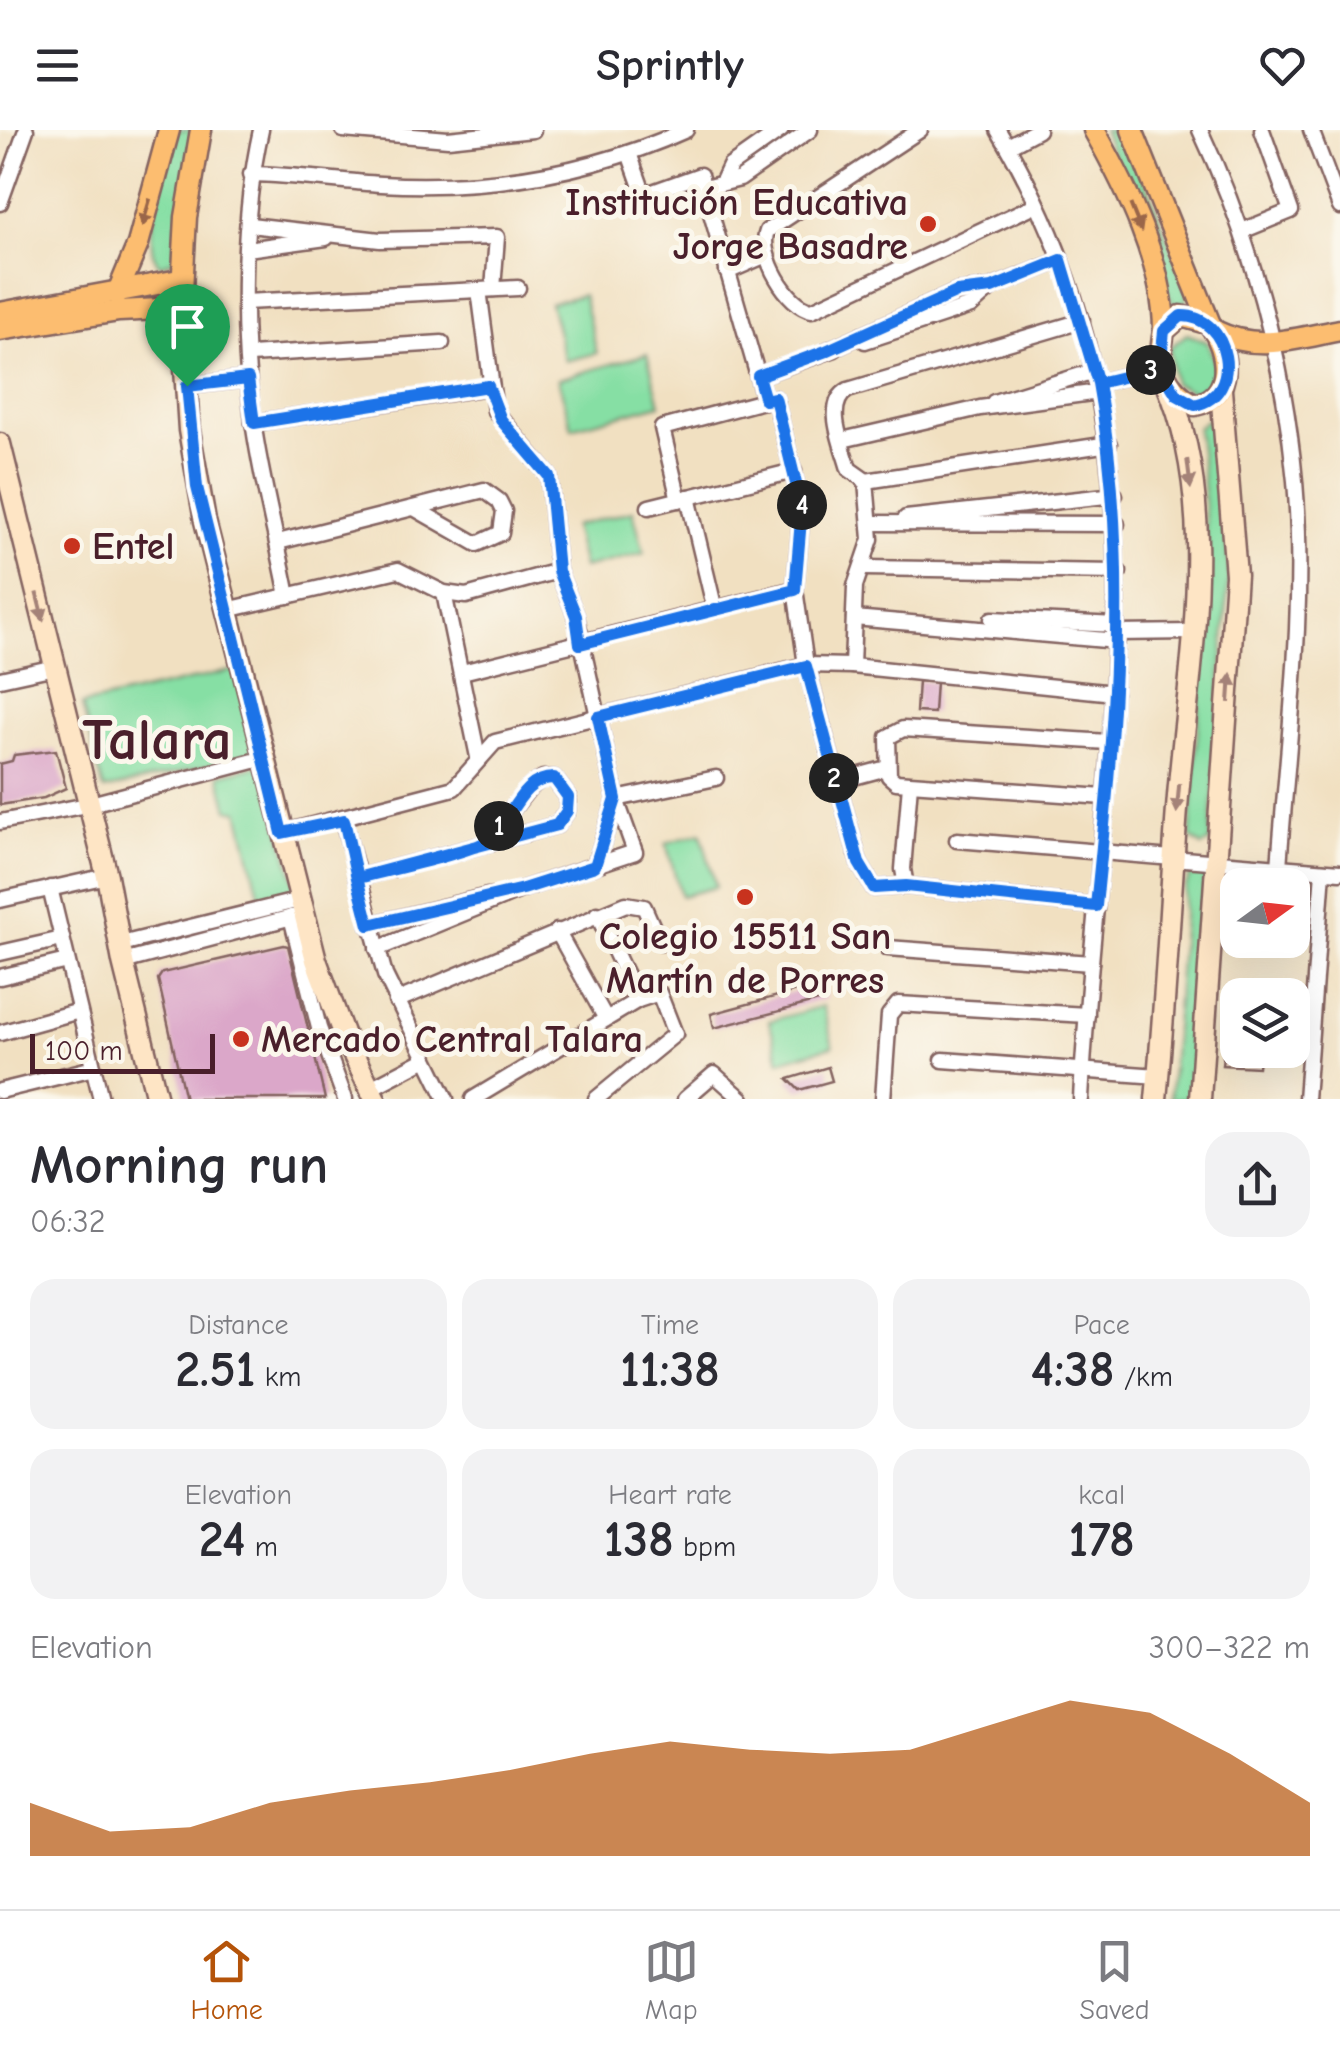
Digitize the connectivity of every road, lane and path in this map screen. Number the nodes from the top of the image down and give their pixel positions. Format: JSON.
{"nodes":[{"id":1,"x":26,"y":130,"type":"edge"},
{"id":2,"x":169,"y":130,"type":"edge"},
{"id":3,"x":201,"y":130,"type":"edge"},
{"id":4,"x":261,"y":130,"type":"edge"},
{"id":5,"x":343,"y":130,"type":"edge"},
{"id":6,"x":533,"y":130,"type":"edge"},
{"id":7,"x":686,"y":130,"type":"edge"},
{"id":8,"x":780,"y":130,"type":"edge"},
{"id":9,"x":810,"y":130,"type":"edge"},
{"id":10,"x":920,"y":130,"type":"edge"},
{"id":11,"x":998,"y":130,"type":"edge"},
{"id":12,"x":1038,"y":130,"type":"edge"},
{"id":13,"x":1094,"y":130,"type":"edge"},
{"id":14,"x":1132,"y":130,"type":"edge"},
{"id":15,"x":1200,"y":130,"type":"edge"},
{"id":16,"x":1262,"y":130,"type":"edge"},
{"id":17,"x":1311,"y":130,"type":"edge"},
{"id":18,"x":1008,"y":146,"type":"junction"},
{"id":19,"x":629,"y":153,"type":"junction"},
{"id":20,"x":251,"y":174,"type":"junction"},
{"id":21,"x":722,"y":181,"type":"junction"},
{"id":22,"x":704,"y":188,"type":"junction"},
{"id":23,"x":0,"y":203,"type":"edge"},
{"id":24,"x":1035,"y":205,"type":"junction"},
{"id":25,"x":1340,"y":207,"type":"edge"},
{"id":26,"x":250,"y":225,"type":"junction"},
{"id":27,"x":1242,"y":231,"type":"junction"},
{"id":28,"x":342,"y":236,"type":"junction"},
{"id":29,"x":247,"y":249,"type":"junction"},
{"id":30,"x":766,"y":254,"type":"junction"},
{"id":31,"x":1061,"y":260,"type":"junction"},
{"id":32,"x":726,"y":272,"type":"junction"},
{"id":33,"x":179,"y":280,"type":"junction"},
{"id":34,"x":518,"y":288,"type":"dead end"},
{"id":35,"x":486,"y":289,"type":"junction"},
{"id":36,"x":118,"y":294,"type":"junction"},
{"id":37,"x":245,"y":302,"type":"junction"},
{"id":38,"x":5,"y":307,"type":"edge"},
{"id":39,"x":181,"y":308,"type":"junction"},
{"id":40,"x":1082,"y":322,"type":"junction"},
{"id":41,"x":1212,"y":327,"type":"junction"},
{"id":42,"x":0,"y":330,"type":"edge"},
{"id":43,"x":1340,"y":330,"type":"edge"},
{"id":44,"x":1164,"y":331,"type":"junction"},
{"id":45,"x":442,"y":344,"type":"dead end"},
{"id":46,"x":1272,"y":344,"type":"junction"},
{"id":47,"x":250,"y":354,"type":"junction"},
{"id":48,"x":1163,"y":374,"type":"junction"},
{"id":49,"x":758,"y":376,"type":"junction"},
{"id":50,"x":248,"y":379,"type":"junction"},
{"id":51,"x":1097,"y":382,"type":"junction"},
{"id":52,"x":1223,"y":384,"type":"junction"},
{"id":53,"x":187,"y":386,"type":"junction"},
{"id":54,"x":488,"y":386,"type":"junction"},
{"id":55,"x":765,"y":400,"type":"junction"},
{"id":56,"x":980,"y":408,"type":"junction"},
{"id":57,"x":254,"y":423,"type":"junction"},
{"id":58,"x":842,"y":440,"type":"junction"},
{"id":59,"x":0,"y":444,"type":"edge"},
{"id":60,"x":1109,"y":444,"type":"junction"},
{"id":61,"x":794,"y":471,"type":"junction"},
{"id":62,"x":866,"y":481,"type":"junction"},
{"id":63,"x":0,"y":484,"type":"edge"},
{"id":64,"x":1115,"y":496,"type":"junction"},
{"id":65,"x":683,"y":499,"type":"junction"},
{"id":66,"x":414,"y":508,"type":"junction"},
{"id":67,"x":649,"y":508,"type":"dead end"},
{"id":68,"x":16,"y":509,"type":"junction"},
{"id":69,"x":870,"y":523,"type":"junction"},
{"id":70,"x":1117,"y":524,"type":"junction"},
{"id":71,"x":278,"y":542,"type":"junction"},
{"id":72,"x":864,"y":568,"type":"junction"},
{"id":73,"x":558,"y":571,"type":"junction"},
{"id":74,"x":1119,"y":572,"type":"junction"},
{"id":75,"x":795,"y":590,"type":"junction"},
{"id":76,"x":444,"y":592,"type":"junction"},
{"id":77,"x":288,"y":596,"type":"junction"},
{"id":78,"x":227,"y":610,"type":"junction"},
{"id":79,"x":715,"y":610,"type":"junction"},
{"id":80,"x":854,"y":618,"type":"junction"},
{"id":81,"x":1193,"y":632,"type":"junction"},
{"id":82,"x":1117,"y":633,"type":"junction"},
{"id":83,"x":580,"y":644,"type":"junction"},
{"id":84,"x":55,"y":666,"type":"junction"},
{"id":85,"x":806,"y":666,"type":"junction"},
{"id":86,"x":852,"y":666,"type":"junction"},
{"id":87,"x":462,"y":672,"type":"junction"},
{"id":88,"x":0,"y":677,"type":"edge"},
{"id":89,"x":1114,"y":693,"type":"junction"},
{"id":90,"x":598,"y":717,"type":"junction"},
{"id":91,"x":1108,"y":742,"type":"junction"},
{"id":92,"x":478,"y":757,"type":"junction"},
{"id":93,"x":264,"y":758,"type":"junction"},
{"id":94,"x":887,"y":768,"type":"junction"},
{"id":95,"x":716,"y":778,"type":"dead end"},
{"id":96,"x":835,"y":782,"type":"junction"},
{"id":97,"x":910,"y":784,"type":"junction"},
{"id":98,"x":1104,"y":796,"type":"junction"},
{"id":99,"x":616,"y":799,"type":"junction"},
{"id":100,"x":87,"y":805,"type":"junction"},
{"id":101,"x":344,"y":820,"type":"junction"},
{"id":102,"x":0,"y":822,"type":"edge"},
{"id":103,"x":282,"y":833,"type":"junction"},
{"id":104,"x":957,"y":840,"type":"dead end"},
{"id":105,"x":487,"y":842,"type":"junction"},
{"id":106,"x":1101,"y":855,"type":"junction"},
{"id":107,"x":1174,"y":858,"type":"junction"},
{"id":108,"x":1218,"y":861,"type":"junction"},
{"id":109,"x":595,"y":866,"type":"junction"},
{"id":110,"x":1279,"y":868,"type":"joint"},
{"id":111,"x":1310,"y":870,"type":"edge"},
{"id":112,"x":1324,"y":871,"type":"junction"},
{"id":113,"x":1340,"y":872,"type":"edge"},
{"id":114,"x":108,"y":876,"type":"junction"},
{"id":115,"x":357,"y":878,"type":"junction"},
{"id":116,"x":906,"y":886,"type":"junction"},
{"id":117,"x":50,"y":888,"type":"junction"},
{"id":118,"x":523,"y":889,"type":"junction"},
{"id":119,"x":0,"y":900,"type":"edge"},
{"id":120,"x":1096,"y":906,"type":"junction"},
{"id":121,"x":298,"y":910,"type":"junction"},
{"id":122,"x":597,"y":914,"type":"junction"},
{"id":123,"x":369,"y":925,"type":"junction"},
{"id":124,"x":557,"y":930,"type":"junction"},
{"id":125,"x":62,"y":938,"type":"junction"},
{"id":126,"x":660,"y":943,"type":"dead end"},
{"id":127,"x":888,"y":948,"type":"dead end"},
{"id":128,"x":377,"y":949,"type":"junction"},
{"id":129,"x":0,"y":953,"type":"edge"},
{"id":130,"x":122,"y":953,"type":"junction"},
{"id":131,"x":67,"y":961,"type":"junction"},
{"id":132,"x":1091,"y":963,"type":"junction"},
{"id":133,"x":0,"y":977,"type":"edge"},
{"id":134,"x":638,"y":1000,"type":"junction"},
{"id":135,"x":396,"y":1001,"type":"junction"},
{"id":136,"x":79,"y":1011,"type":"junction"},
{"id":137,"x":1086,"y":1016,"type":"junction"},
{"id":138,"x":606,"y":1019,"type":"junction"},
{"id":139,"x":0,"y":1033,"type":"edge"},
{"id":140,"x":424,"y":1060,"type":"junction"},
{"id":141,"x":942,"y":1060,"type":"dead end"},
{"id":142,"x":94,"y":1068,"type":"junction"},
{"id":143,"x":1082,"y":1071,"type":"junction"},
{"id":144,"x":1158,"y":1076,"type":"junction"},
{"id":145,"x":610,"y":1086,"type":"junction"},
{"id":146,"x":0,"y":1091,"type":"edge"},
{"id":147,"x":372,"y":1094,"type":"edge"},
{"id":148,"x":101,"y":1099,"type":"edge"},
{"id":149,"x":157,"y":1099,"type":"edge"},
{"id":150,"x":345,"y":1099,"type":"edge"},
{"id":151,"x":446,"y":1099,"type":"edge"},
{"id":152,"x":473,"y":1099,"type":"edge"},
{"id":153,"x":588,"y":1099,"type":"edge"},
{"id":154,"x":596,"y":1099,"type":"edge"},
{"id":155,"x":686,"y":1099,"type":"edge"},
{"id":156,"x":742,"y":1099,"type":"edge"},
{"id":157,"x":883,"y":1099,"type":"edge"},
{"id":158,"x":1080,"y":1099,"type":"edge"},
{"id":159,"x":1156,"y":1099,"type":"edge"},
{"id":160,"x":1200,"y":1099,"type":"edge"},
{"id":161,"x":1306,"y":1099,"type":"edge"}],
"edges":[{"from":1,"to":23,"type":"street"},
{"from":2,"to":36,"type":"main road","one_way":true},
{"from":3,"to":33,"type":"main road"},
{"from":4,"to":20,"type":"street"},
{"from":5,"to":6,"type":"street"},
{"from":7,"to":19,"type":"street"},
{"from":8,"to":21,"type":"street"},
{"from":9,"to":21,"type":"street"},
{"from":10,"to":30,"type":"street"},
{"from":11,"to":18,"type":"street"},
{"from":12,"to":18,"type":"street"},
{"from":13,"to":44,"type":"main road","one_way":true},
{"from":14,"to":41,"type":"main road"},
{"from":15,"to":27,"type":"street"},
{"from":16,"to":27,"type":"street"},
{"from":17,"to":25,"type":"street"},
{"from":18,"to":24,"type":"street"},
{"from":19,"to":20,"type":"street"},
{"from":19,"to":22,"type":"street"},
{"from":20,"to":26,"type":"street"},
{"from":21,"to":22,"type":"street"},
{"from":22,"to":32,"type":"street"},
{"from":24,"to":30,"type":"street"},
{"from":24,"to":31,"type":"street"},
{"from":26,"to":28,"type":"street"},
{"from":26,"to":29,"type":"street"},
{"from":27,"to":46,"type":"street"},
{"from":28,"to":29,"type":"street"},
{"from":28,"to":35,"type":"street"},
{"from":29,"to":37,"type":"street"},
{"from":30,"to":32,"type":"street"},
{"from":31,"to":40,"type":"street"},
{"from":31,"to":49,"type":"street"},
{"from":32,"to":49,"type":"street"},
{"from":33,"to":36,"type":"main road"},
{"from":33,"to":39,"type":"main road"},
{"from":34,"to":35,"type":"street"},
{"from":35,"to":37,"type":"street"},
{"from":35,"to":54,"type":"street"},
{"from":36,"to":38,"type":"main road"},
{"from":37,"to":47,"type":"street"},
{"from":39,"to":42,"type":"main road"},
{"from":39,"to":53,"type":"main road"},
{"from":40,"to":51,"type":"street"},
{"from":40,"to":58,"type":"street"},
{"from":41,"to":44,"type":"main road"},
{"from":41,"to":46,"type":"main road"},
{"from":41,"to":52,"type":"main road"},
{"from":43,"to":46,"type":"main road"},
{"from":44,"to":48,"type":"main road"},
{"from":45,"to":47,"type":"street"},
{"from":46,"to":52,"type":"main road"},
{"from":46,"to":110,"type":"street"},
{"from":47,"to":50,"type":"street"},
{"from":48,"to":51,"type":"street"},
{"from":48,"to":52,"type":"main road"},
{"from":48,"to":81,"type":"main road","one_way":true},
{"from":49,"to":55,"type":"street"},
{"from":50,"to":53,"type":"street"},
{"from":50,"to":57,"type":"street"},
{"from":51,"to":56,"type":"street"},
{"from":51,"to":56,"type":"street"},
{"from":51,"to":60,"type":"street"},
{"from":108,"to":52,"type":"main road","one_way":true},
{"from":53,"to":78,"type":"main road"},
{"from":54,"to":57,"type":"street"},
{"from":54,"to":73,"type":"street"},
{"from":55,"to":61,"type":"street"},
{"from":55,"to":65,"type":"street"},
{"from":56,"to":58,"type":"street"},
{"from":57,"to":71,"type":"street"},
{"from":58,"to":62,"type":"street"},
{"from":59,"to":68,"type":"main road"},
{"from":60,"to":62,"type":"street"},
{"from":60,"to":64,"type":"street"},
{"from":61,"to":65,"type":"street"},
{"from":61,"to":75,"type":"street"},
{"from":62,"to":69,"type":"street"},
{"from":63,"to":68,"type":"main road"},
{"from":64,"to":69,"type":"street"},
{"from":64,"to":70,"type":"street"},
{"from":65,"to":67,"type":"street"},
{"from":65,"to":79,"type":"street"},
{"from":66,"to":66,"type":"street"},
{"from":66,"to":71,"type":"street"},
{"from":68,"to":84,"type":"main road","one_way":true},
{"from":69,"to":70,"type":"street"},
{"from":69,"to":72,"type":"street"},
{"from":70,"to":74,"type":"street"},
{"from":71,"to":77,"type":"street"},
{"from":72,"to":74,"type":"street"},
{"from":72,"to":80,"type":"street"},
{"from":73,"to":76,"type":"street"},
{"from":73,"to":83,"type":"street"},
{"from":74,"to":82,"type":"street"},
{"from":75,"to":79,"type":"street"},
{"from":75,"to":85,"type":"street"},
{"from":76,"to":77,"type":"street"},
{"from":76,"to":87,"type":"street"},
{"from":77,"to":78,"type":"street"},
{"from":78,"to":93,"type":"main road"},
{"from":79,"to":83,"type":"street"},
{"from":80,"to":82,"type":"street"},
{"from":80,"to":86,"type":"street"},
{"from":81,"to":82,"type":"street"},
{"from":81,"to":107,"type":"main road","one_way":true},
{"from":82,"to":89,"type":"street"},
{"from":83,"to":87,"type":"street"},
{"from":83,"to":90,"type":"street"},
{"from":84,"to":88,"type":"street"},
{"from":84,"to":100,"type":"main road"},
{"from":85,"to":86,"type":"street"},
{"from":85,"to":90,"type":"street"},
{"from":85,"to":96,"type":"street"},
{"from":86,"to":89,"type":"street"},
{"from":87,"to":92,"type":"street"},
{"from":89,"to":91,"type":"street"},
{"from":90,"to":92,"type":"street"},
{"from":90,"to":99,"type":"street"},
{"from":91,"to":94,"type":"street"},
{"from":91,"to":98,"type":"street"},
{"from":92,"to":101,"type":"street"},
{"from":93,"to":100,"type":"street"},
{"from":93,"to":103,"type":"main road"},
{"from":94,"to":96,"type":"street"},
{"from":94,"to":97,"type":"street"},
{"from":95,"to":99,"type":"street"},
{"from":96,"to":116,"type":"street"},
{"from":97,"to":98,"type":"street"},
{"from":97,"to":116,"type":"street"},
{"from":98,"to":106,"type":"street"},
{"from":99,"to":109,"type":"street"},
{"from":99,"to":109,"type":"street"},
{"from":100,"to":102,"type":"street"},
{"from":100,"to":114,"type":"main road"},
{"from":101,"to":103,"type":"street"},
{"from":101,"to":115,"type":"street"},
{"from":103,"to":121,"type":"main road"},
{"from":104,"to":106,"type":"street"},
{"from":105,"to":105,"type":"street"},
{"from":105,"to":115,"type":"street"},
{"from":106,"to":107,"type":"street"},
{"from":106,"to":120,"type":"street"},
{"from":107,"to":108,"type":"street"},
{"from":107,"to":144,"type":"main road"},
{"from":108,"to":110,"type":"street"},
{"from":108,"to":160,"type":"main road"},
{"from":109,"to":118,"type":"street"},
{"from":111,"to":112,"type":"street"},
{"from":112,"to":113,"type":"street"},
{"from":112,"to":161,"type":"street"},
{"from":114,"to":117,"type":"street"},
{"from":114,"to":130,"type":"main road"},
{"from":115,"to":123,"type":"street"},
{"from":116,"to":120,"type":"street"},
{"from":117,"to":119,"type":"street"},
{"from":117,"to":125,"type":"street"},
{"from":118,"to":123,"type":"street"},
{"from":118,"to":128,"type":"street"},
{"from":120,"to":132,"type":"street"},
{"from":121,"to":130,"type":"street"},
{"from":121,"to":147,"type":"main road"},
{"from":121,"to":150,"type":"street"},
{"from":122,"to":124,"type":"street"},
{"from":122,"to":126,"type":"street"},
{"from":122,"to":134,"type":"street"},
{"from":123,"to":128,"type":"street"},
{"from":124,"to":135,"type":"street"},
{"from":124,"to":138,"type":"street"},
{"from":125,"to":129,"type":"street"},
{"from":125,"to":131,"type":"street"},
{"from":127,"to":132,"type":"street"},
{"from":128,"to":135,"type":"street"},
{"from":130,"to":149,"type":"main road"},
{"from":131,"to":133,"type":"street"},
{"from":131,"to":136,"type":"street"},
{"from":132,"to":137,"type":"street"},
{"from":134,"to":138,"type":"street"},
{"from":134,"to":145,"type":"street"},
{"from":135,"to":140,"type":"street"},
{"from":136,"to":139,"type":"street"},
{"from":136,"to":142,"type":"street"},
{"from":137,"to":143,"type":"street"},
{"from":137,"to":157,"type":"street"},
{"from":138,"to":152,"type":"street"},
{"from":140,"to":147,"type":"street"},
{"from":140,"to":151,"type":"street"},
{"from":141,"to":143,"type":"street"},
{"from":142,"to":146,"type":"street"},
{"from":142,"to":148,"type":"street"},
{"from":143,"to":144,"type":"street"},
{"from":143,"to":158,"type":"street"},
{"from":144,"to":159,"type":"main road"},
{"from":145,"to":153,"type":"street"},
{"from":145,"to":154,"type":"street"},
{"from":155,"to":156,"type":"street"}]}
